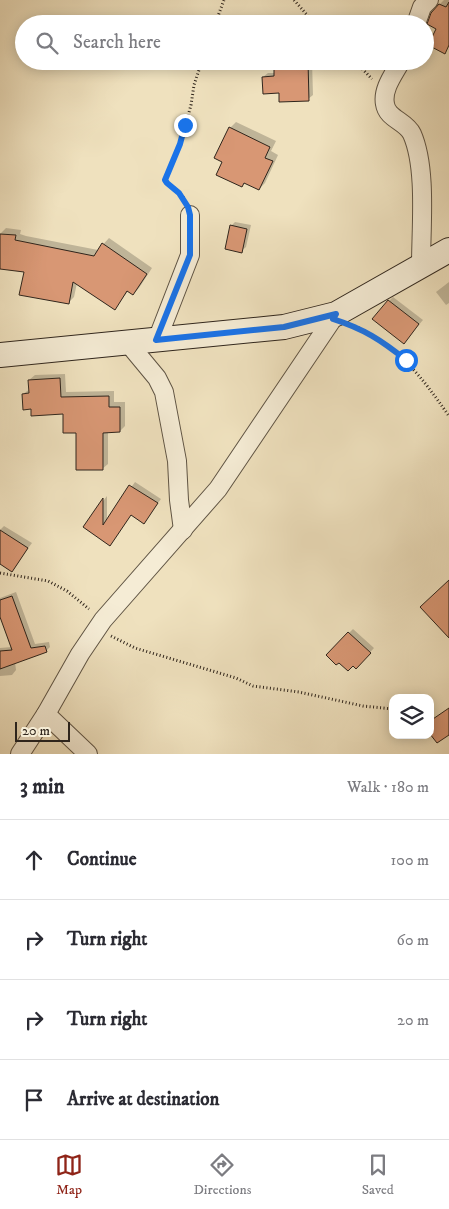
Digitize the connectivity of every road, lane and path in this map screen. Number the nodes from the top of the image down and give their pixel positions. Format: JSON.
{"nodes":[{"id":1,"x":224,"y":0,"type":"edge"},
{"id":2,"x":294,"y":0,"type":"edge"},
{"id":3,"x":429,"y":0,"type":"edge"},
{"id":4,"x":218,"y":15,"type":"edge"},
{"id":5,"x":307,"y":15,"type":"edge"},
{"id":6,"x":419,"y":15,"type":"edge"},
{"id":7,"x":199,"y":70,"type":"edge"},
{"id":8,"x":364,"y":70,"type":"edge"},
{"id":9,"x":396,"y":70,"type":"edge"},
{"id":10,"x":385,"y":92,"type":"junction"},
{"id":11,"x":190,"y":215,"type":"joint"},
{"id":12,"x":449,"y":250,"type":"edge"},
{"id":13,"x":421,"y":265,"type":"junction"},
{"id":14,"x":335,"y":317,"type":"junction"},
{"id":15,"x":156,"y":340,"type":"junction"},
{"id":16,"x":128,"y":343,"type":"junction"},
{"id":17,"x":0,"y":355,"type":"edge"},
{"id":18,"x":449,"y":416,"type":"edge"},
{"id":19,"x":182,"y":530,"type":"junction"},
{"id":20,"x":0,"y":573,"type":"edge"},
{"id":21,"x":101,"y":623,"type":"junction"},
{"id":22,"x":389,"y":709,"type":"edge"},
{"id":23,"x":46,"y":714,"type":"junction"},
{"id":24,"x":20,"y":754,"type":"edge"},
{"id":25,"x":88,"y":754,"type":"edge"}],
"edges":[{"from":1,"to":4,"type":"path"},
{"from":2,"to":5,"type":"path"},
{"from":3,"to":6,"type":"street"},
{"from":7,"to":11,"type":"path"},
{"from":8,"to":10,"type":"path"},
{"from":9,"to":10,"type":"street"},
{"from":10,"to":13,"type":"street"},
{"from":11,"to":15,"type":"street"},
{"from":12,"to":13,"type":"main road"},
{"from":13,"to":14,"type":"main road"},
{"from":14,"to":15,"type":"main road"},
{"from":14,"to":18,"type":"path"},
{"from":14,"to":19,"type":"street"},
{"from":15,"to":16,"type":"main road"},
{"from":16,"to":17,"type":"main road"},
{"from":16,"to":19,"type":"street"},
{"from":19,"to":21,"type":"street"},
{"from":20,"to":21,"type":"path"},
{"from":21,"to":22,"type":"path"},
{"from":21,"to":23,"type":"street"},
{"from":23,"to":24,"type":"street"},
{"from":23,"to":25,"type":"street"}]}
